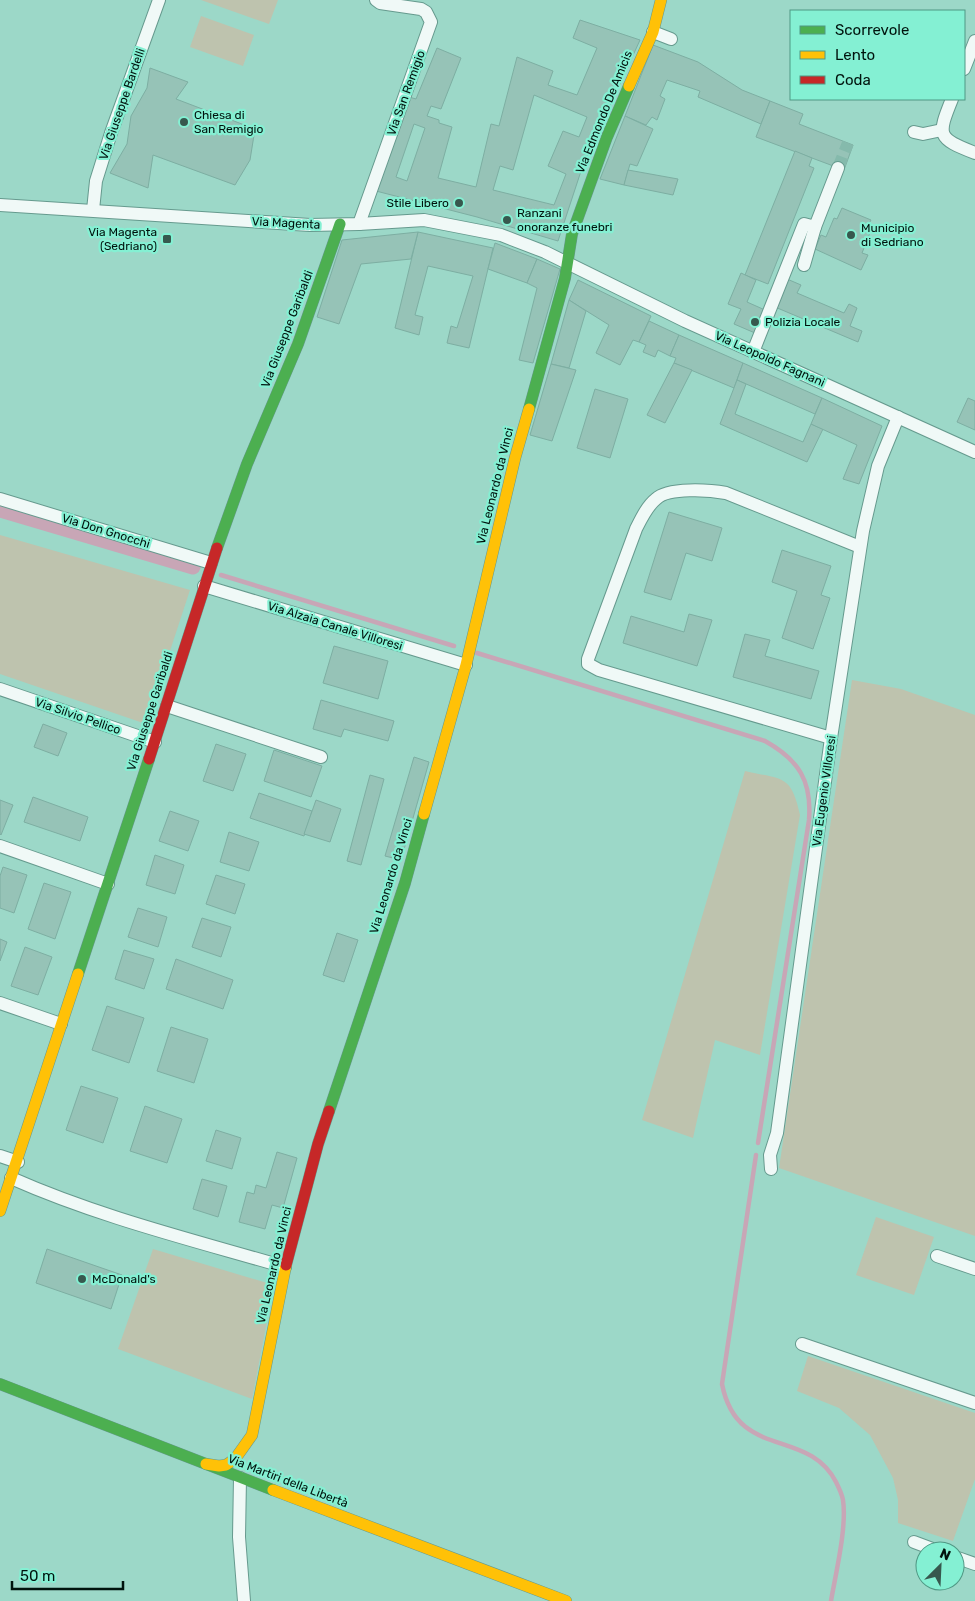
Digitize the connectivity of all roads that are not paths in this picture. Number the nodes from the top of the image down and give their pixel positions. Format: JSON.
{"nodes":[{"id":1,"x":159,"y":0,"type":"edge"},
{"id":2,"x":376,"y":0,"type":"edge"},
{"id":3,"x":661,"y":0,"type":"edge"},
{"id":4,"x":653,"y":32,"type":"junction"},
{"id":5,"x":671,"y":39,"type":"dead end"},
{"id":6,"x":975,"y":41,"type":"edge"},
{"id":7,"x":965,"y":66,"type":"edge"},
{"id":8,"x":952,"y":100,"type":"edge"},
{"id":9,"x":942,"y":126,"type":"junction"},
{"id":10,"x":914,"y":132,"type":"dead end"},
{"id":11,"x":975,"y":152,"type":"edge"},
{"id":12,"x":838,"y":168,"type":"tunnel mouth"},
{"id":13,"x":0,"y":205,"type":"edge"},
{"id":14,"x":94,"y":210,"type":"junction"},
{"id":15,"x":340,"y":224,"type":"junction"},
{"id":16,"x":359,"y":224,"type":"junction"},
{"id":17,"x":815,"y":227,"type":"junction"},
{"id":18,"x":566,"y":264,"type":"junction"},
{"id":19,"x":804,"y":265,"type":"dead end"},
{"id":20,"x":753,"y":352,"type":"junction"},
{"id":21,"x":898,"y":417,"type":"junction"},
{"id":22,"x":975,"y":452,"type":"edge"},
{"id":23,"x":0,"y":499,"type":"edge"},
{"id":24,"x":860,"y":547,"type":"junction"},
{"id":25,"x":212,"y":563,"type":"junction"},
{"id":26,"x":204,"y":586,"type":"junction"},
{"id":27,"x":466,"y":665,"type":"junction"},
{"id":28,"x":0,"y":689,"type":"edge"},
{"id":29,"x":167,"y":706,"type":"junction"},
{"id":30,"x":832,"y":738,"type":"junction"},
{"id":31,"x":155,"y":742,"type":"junction"},
{"id":32,"x":321,"y":757,"type":"dead end"},
{"id":33,"x":0,"y":846,"type":"edge"},
{"id":34,"x":108,"y":884,"type":"junction"},
{"id":35,"x":0,"y":1003,"type":"edge"},
{"id":36,"x":61,"y":1024,"type":"junction"},
{"id":37,"x":0,"y":1156,"type":"edge"},
{"id":38,"x":18,"y":1162,"type":"junction"},
{"id":39,"x":772,"y":1169,"type":"dead end"},
{"id":40,"x":11,"y":1178,"type":"junction"},
{"id":41,"x":0,"y":1211,"type":"edge"},
{"id":42,"x":937,"y":1256,"type":"dead end"},
{"id":43,"x":285,"y":1267,"type":"junction"},
{"id":44,"x":975,"y":1270,"type":"edge"},
{"id":45,"x":802,"y":1344,"type":"dead end"},
{"id":46,"x":0,"y":1384,"type":"edge"},
{"id":47,"x":975,"y":1403,"type":"edge"},
{"id":48,"x":204,"y":1464,"type":"junction"},
{"id":49,"x":240,"y":1478,"type":"junction"},
{"id":50,"x":244,"y":1601,"type":"edge"},
{"id":51,"x":566,"y":1601,"type":"edge"}],
"edges":[{"from":1,"to":14,"type":"street","name":"Via Giuseppe Bardelli"},
{"from":2,"to":16,"type":"street","name":"Via San Remigio"},
{"from":3,"to":4,"type":"street","name":"Via Edmondo De Amicis"},
{"from":4,"to":5,"type":"street"},
{"from":4,"to":18,"type":"street","name":"Via Edmondo De Amicis"},
{"from":6,"to":7,"type":"street"},
{"from":8,"to":9,"type":"street"},
{"from":9,"to":10,"type":"street"},
{"from":9,"to":11,"type":"street"},
{"from":12,"to":17,"type":"street"},
{"from":13,"to":14,"type":"street","name":"Via Magenta"},
{"from":14,"to":15,"type":"street","name":"Via Magenta"},
{"from":15,"to":16,"type":"street","name":"Via Magenta"},
{"from":15,"to":25,"type":"street","name":"Via Giuseppe Garibaldi"},
{"from":16,"to":18,"type":"street","name":"Via Magenta"},
{"from":17,"to":19,"type":"street"},
{"from":17,"to":20,"type":"street"},
{"from":18,"to":20,"type":"street","name":"Via Leopoldo Fagnani"},
{"from":18,"to":27,"type":"street","name":"Via Leonardo da Vinci"},
{"from":20,"to":21,"type":"street","name":"Via Leopoldo Fagnani"},
{"from":21,"to":22,"type":"street","name":"Via Leopoldo Fagnani"},
{"from":21,"to":24,"type":"street","name":"Via Eugenio Villoresi"},
{"from":23,"to":25,"type":"street","name":"Via Don Gnocchi"},
{"from":24,"to":30,"type":"street","name":"Via Eugenio Villoresi"},
{"from":24,"to":30,"type":"street"},
{"from":25,"to":26,"type":"street","name":"Via Giuseppe Garibaldi"},
{"from":26,"to":27,"type":"street","name":"Via Alzaia Canale Villoresi"},
{"from":26,"to":29,"type":"street","name":"Via Giuseppe Garibaldi"},
{"from":27,"to":43,"type":"street","name":"Via Leonardo da Vinci"},
{"from":28,"to":31,"type":"street","name":"Via Silvio Pellico"},
{"from":29,"to":31,"type":"street","name":"Via Giuseppe Garibaldi"},
{"from":29,"to":32,"type":"street"},
{"from":30,"to":39,"type":"street","name":"Via Eugenio Villoresi"},
{"from":31,"to":34,"type":"street","name":"Via Giuseppe Garibaldi"},
{"from":33,"to":34,"type":"street"},
{"from":34,"to":36,"type":"street","name":"Via Giuseppe Garibaldi"},
{"from":35,"to":36,"type":"street"},
{"from":36,"to":38,"type":"street","name":"Via Giuseppe Garibaldi"},
{"from":37,"to":38,"type":"street"},
{"from":38,"to":40,"type":"street","name":"Via Giuseppe Garibaldi"},
{"from":40,"to":41,"type":"street","name":"Via Giuseppe Garibaldi"},
{"from":40,"to":43,"type":"street"},
{"from":42,"to":44,"type":"street"},
{"from":43,"to":48,"type":"street","name":"Via Leonardo da Vinci"},
{"from":45,"to":47,"type":"street"},
{"from":46,"to":48,"type":"street","name":"Via Martiri della Libertà"},
{"from":48,"to":49,"type":"street","name":"Via Martiri della Libertà"},
{"from":49,"to":50,"type":"street"},
{"from":49,"to":51,"type":"street","name":"Via Martiri della Libertà"}]}
